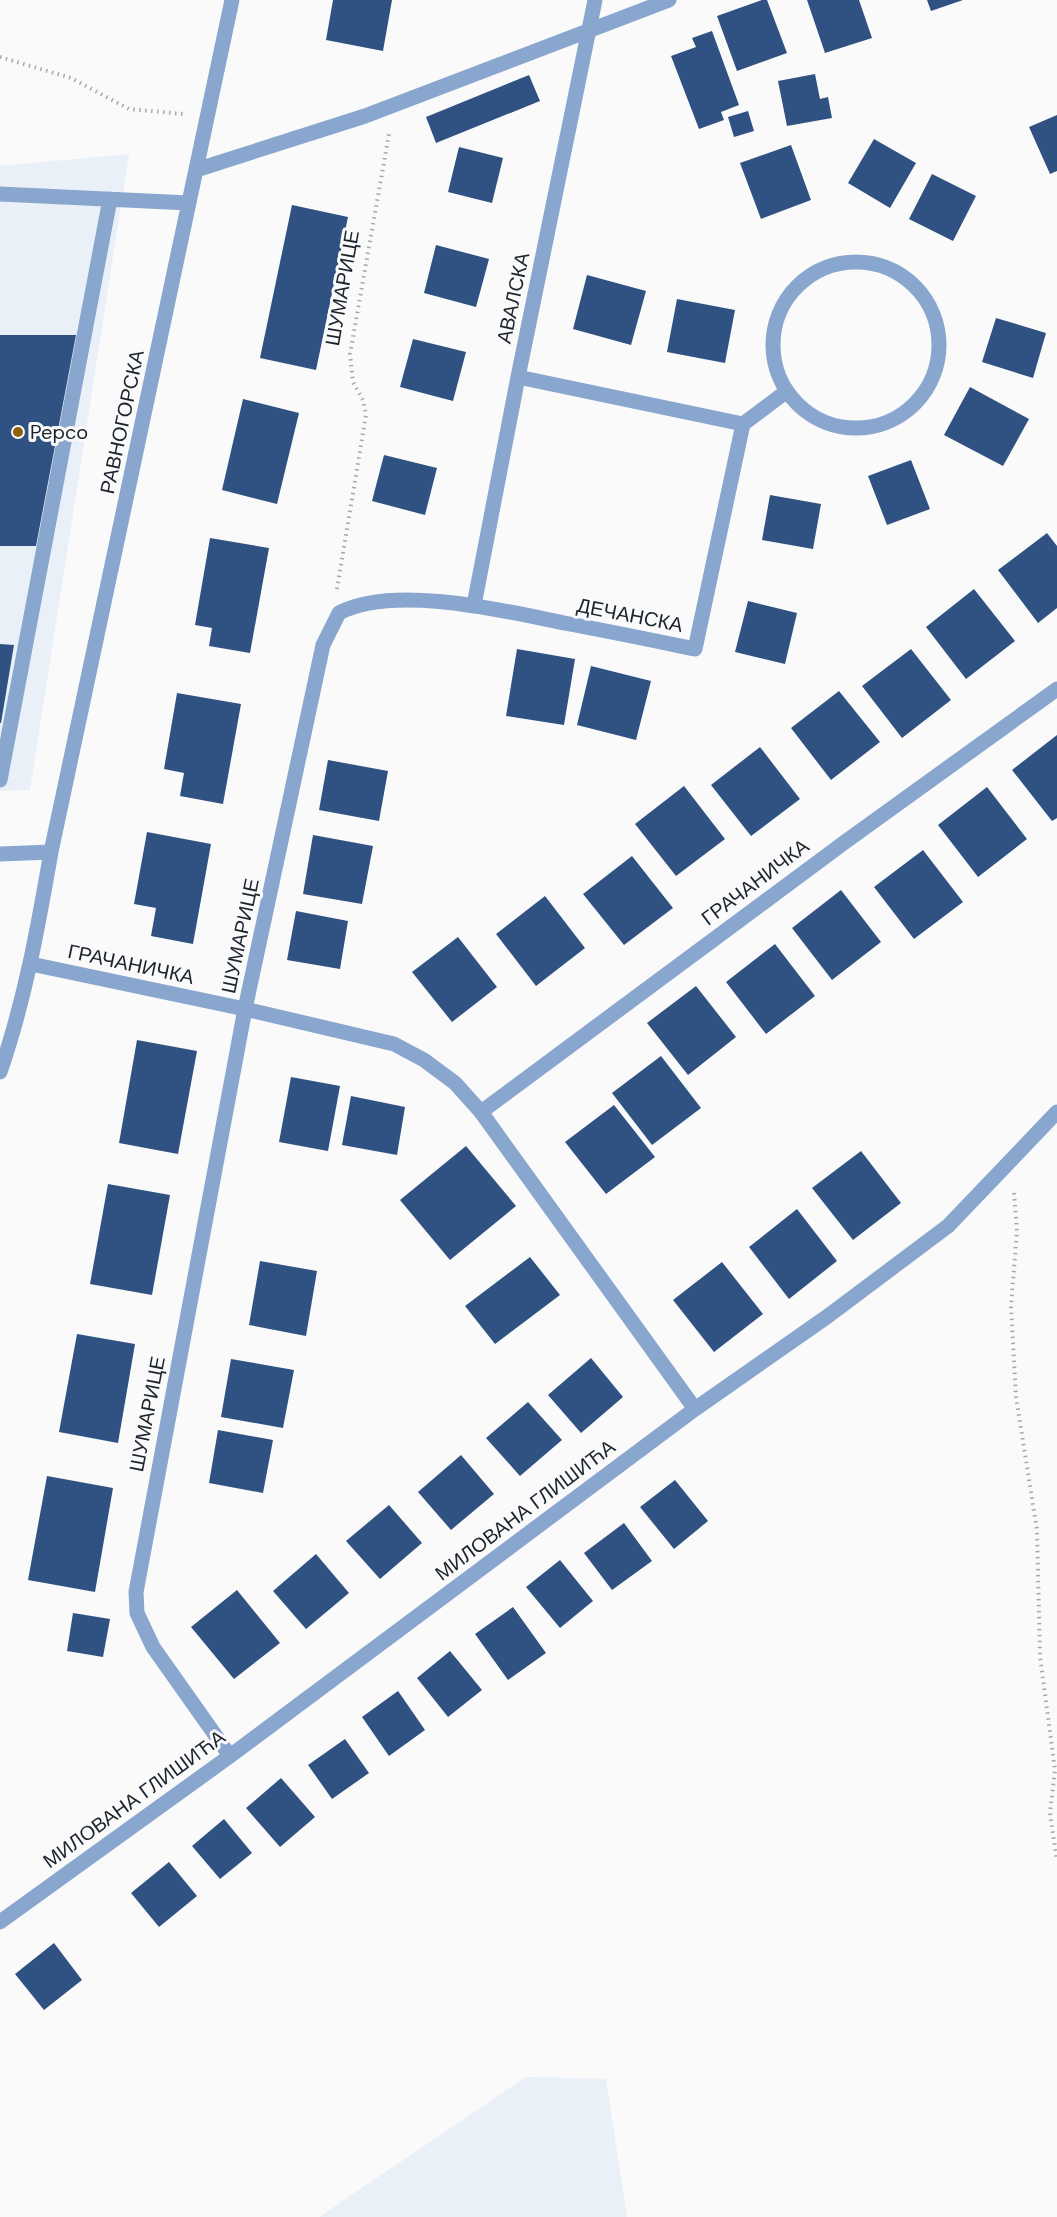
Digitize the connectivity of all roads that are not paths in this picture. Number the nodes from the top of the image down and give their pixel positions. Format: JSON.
{"nodes":[{"id":1,"x":232,"y":0,"type":"edge"},
{"id":2,"x":595,"y":0,"type":"edge"},
{"id":3,"x":669,"y":0,"type":"edge"},
{"id":4,"x":589,"y":32,"type":"junction"},
{"id":5,"x":196,"y":170,"type":"junction"},
{"id":6,"x":0,"y":194,"type":"edge"},
{"id":7,"x":110,"y":199,"type":"junction"},
{"id":8,"x":189,"y":203,"type":"junction"},
{"id":9,"x":518,"y":377,"type":"junction"},
{"id":10,"x":787,"y":391,"type":"junction"},
{"id":11,"x":743,"y":424,"type":"junction"},
{"id":12,"x":474,"y":605,"type":"junction"},
{"id":13,"x":1057,"y":689,"type":"edge"},
{"id":14,"x":0,"y":780,"type":"edge"},
{"id":15,"x":51,"y":852,"type":"junction"},
{"id":16,"x":0,"y":854,"type":"edge"},
{"id":17,"x":31,"y":964,"type":"junction"},
{"id":18,"x":245,"y":1009,"type":"junction"},
{"id":19,"x":0,"y":1072,"type":"edge"},
{"id":20,"x":481,"y":1112,"type":"junction"},
{"id":21,"x":1057,"y":1112,"type":"edge"},
{"id":22,"x":695,"y":1410,"type":"junction"},
{"id":23,"x":230,"y":1756,"type":"junction"},
{"id":24,"x":0,"y":1922,"type":"edge"}],
"edges":[{"from":1,"to":5,"type":"street","name":"РАВНОГОРСКА"},
{"from":2,"to":4,"type":"street","name":"АВАЛСКА"},
{"from":3,"to":4,"type":"street"},
{"from":4,"to":5,"type":"street"},
{"from":4,"to":9,"type":"street","name":"АВАЛСКА"},
{"from":5,"to":8,"type":"street","name":"РАВНОГОРСКА"},
{"from":6,"to":7,"type":"street"},
{"from":7,"to":8,"type":"street"},
{"from":7,"to":14,"type":"street"},
{"from":8,"to":15,"type":"street","name":"РАВНОГОРСКА"},
{"from":9,"to":11,"type":"street"},
{"from":9,"to":12,"type":"street","name":"АВАЛСКА"},
{"from":10,"to":10,"type":"street"},
{"from":10,"to":11,"type":"street"},
{"from":11,"to":12,"type":"street","name":"ДЕЧАНСКА"},
{"from":12,"to":18,"type":"street","name":"ШУМАРИЦЕ"},
{"from":13,"to":20,"type":"street","name":"ГРАЧАНИЧКА"},
{"from":15,"to":16,"type":"street"},
{"from":15,"to":17,"type":"street","name":"РАВНОГОРСКА"},
{"from":17,"to":18,"type":"street","name":"ГРАЧАНИЧКА"},
{"from":17,"to":19,"type":"street","name":"РАВНОГОРСКА"},
{"from":18,"to":20,"type":"street","name":"ГРАЧАНИЧКА"},
{"from":18,"to":23,"type":"street","name":"ШУМАРИЦЕ"},
{"from":20,"to":22,"type":"street","name":"ГРАЧАНИЧКА"},
{"from":21,"to":22,"type":"street","name":"МИЛОВАНА ГЛИШИЋА"},
{"from":22,"to":23,"type":"street","name":"МИЛОВАНА ГЛИШИЋА"},
{"from":23,"to":24,"type":"street","name":"МИЛОВАНА ГЛИШИЋА"}]}
